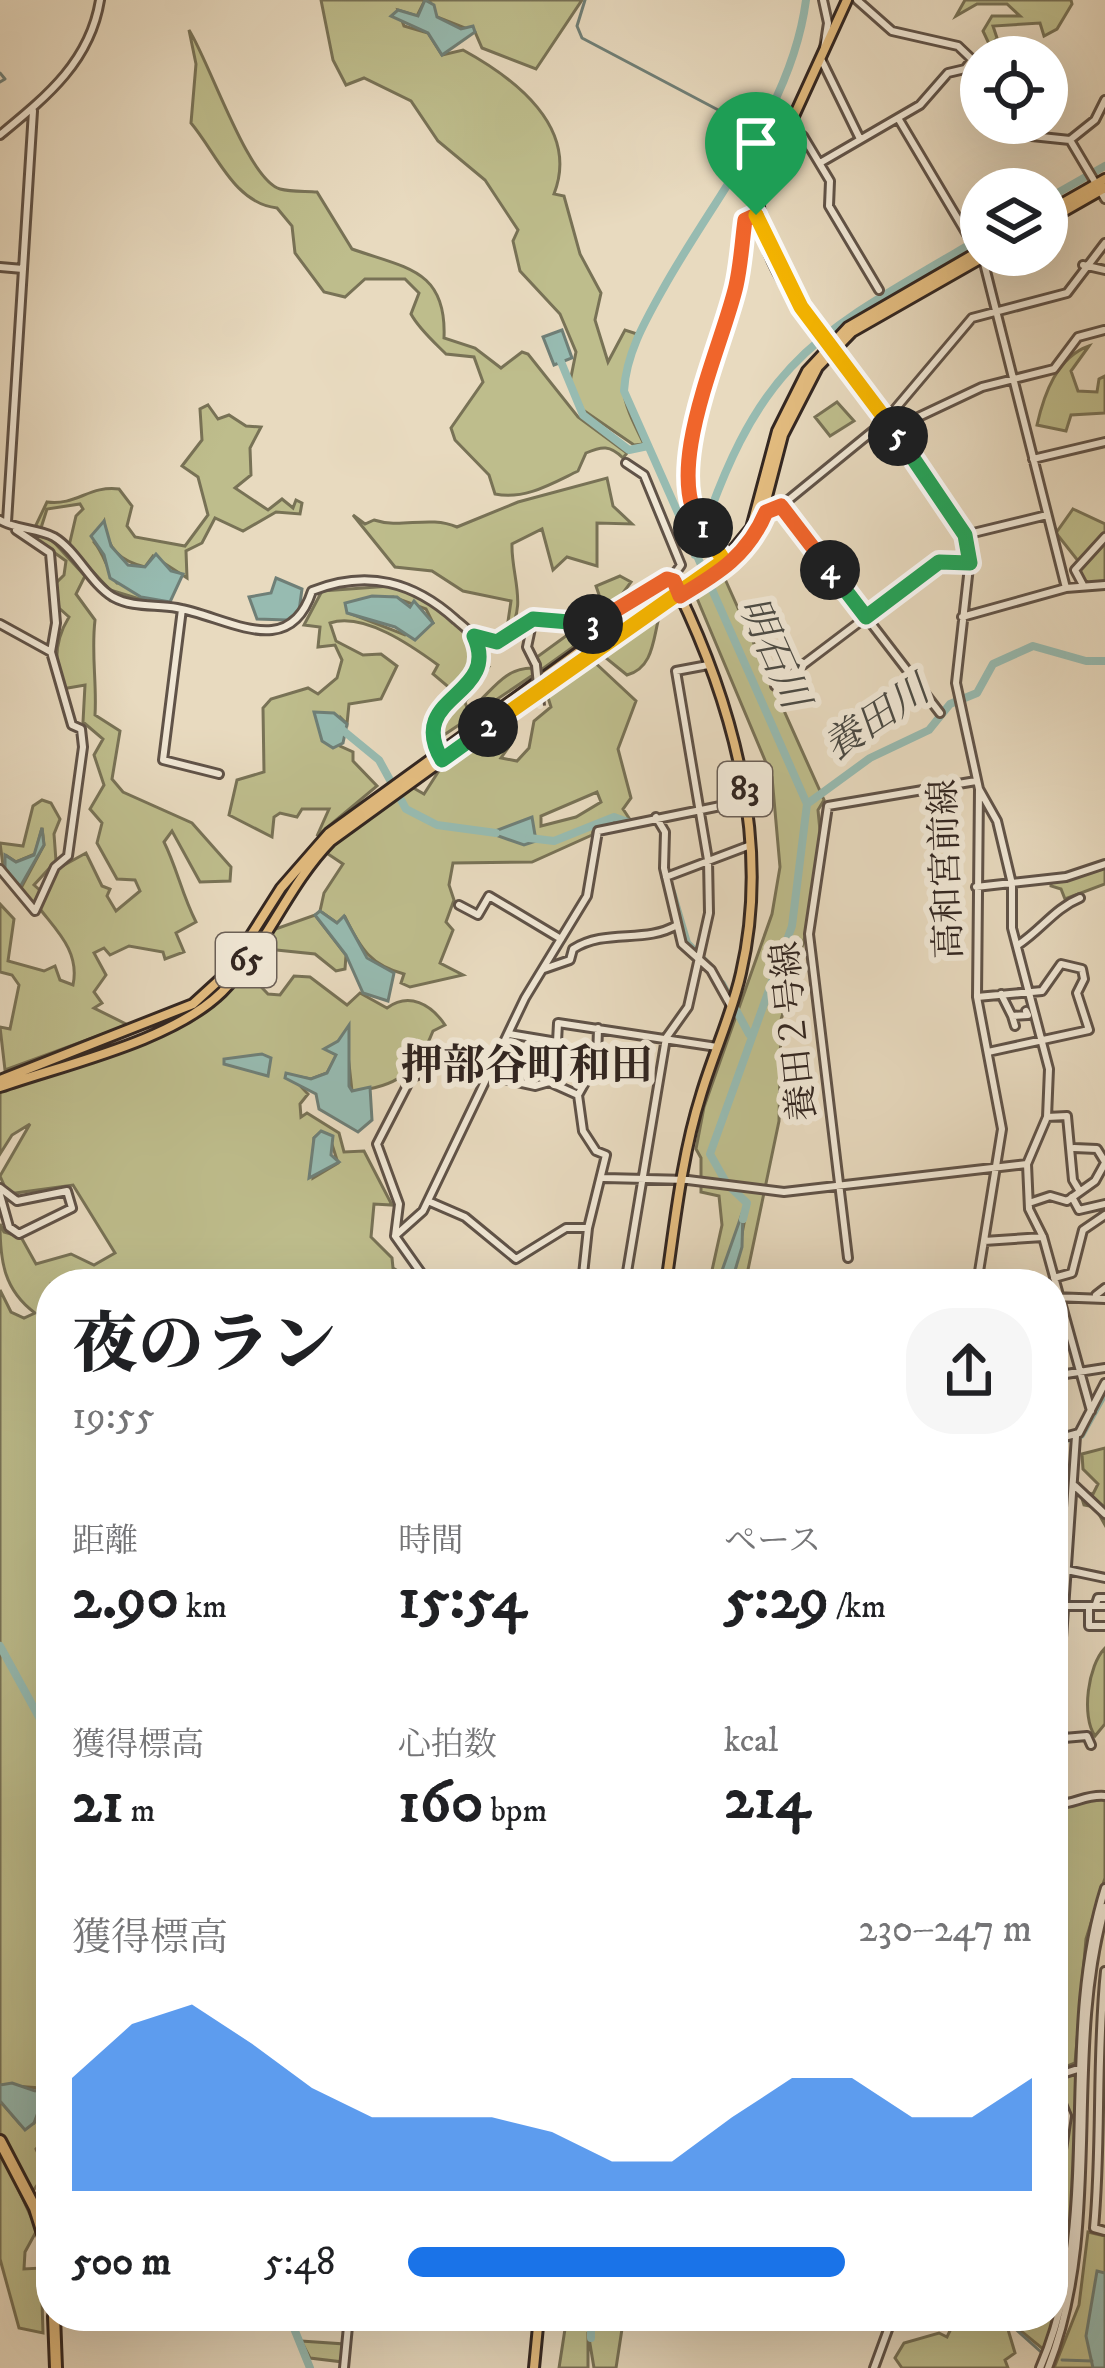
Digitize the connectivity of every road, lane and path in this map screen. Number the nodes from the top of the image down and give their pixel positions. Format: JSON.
{"nodes":[{"id":1,"x":100,"y":0,"type":"edge"},
{"id":2,"x":823,"y":0,"type":"edge"},
{"id":3,"x":847,"y":0,"type":"edge"},
{"id":4,"x":857,"y":0,"type":"edge"},
{"id":5,"x":960,"y":51,"type":"edge"},
{"id":6,"x":824,"y":57,"type":"junction"},
{"id":7,"x":960,"y":69,"type":"edge"},
{"id":8,"x":1105,"y":100,"type":"edge"},
{"id":9,"x":33,"y":111,"type":"junction"},
{"id":10,"x":898,"y":118,"type":"junction"},
{"id":11,"x":0,"y":135,"type":"edge"},
{"id":12,"x":786,"y":136,"type":"junction"},
{"id":13,"x":860,"y":140,"type":"junction"},
{"id":14,"x":1070,"y":140,"type":"joint"},
{"id":15,"x":820,"y":163,"type":"junction"},
{"id":16,"x":1101,"y":187,"type":"edge"},
{"id":17,"x":1068,"y":205,"type":"edge"},
{"id":18,"x":756,"y":215,"type":"junction"},
{"id":19,"x":960,"y":225,"type":"edge"},
{"id":20,"x":1105,"y":246,"type":"edge"},
{"id":21,"x":1086,"y":263,"type":"junction"},
{"id":22,"x":960,"y":264,"type":"edge"},
{"id":23,"x":0,"y":267,"type":"edge"},
{"id":24,"x":23,"y":269,"type":"junction"},
{"id":25,"x":1105,"y":270,"type":"edge"},
{"id":26,"x":986,"y":276,"type":"edge"},
{"id":27,"x":879,"y":290,"type":"dead end"},
{"id":28,"x":995,"y":312,"type":"junction"},
{"id":29,"x":1104,"y":330,"type":"edge"},
{"id":30,"x":830,"y":344,"type":"junction"},
{"id":31,"x":1012,"y":378,"type":"junction"},
{"id":32,"x":5,"y":388,"type":"dead end"},
{"id":33,"x":15,"y":388,"type":"junction"},
{"id":34,"x":885,"y":421,"type":"junction"},
{"id":35,"x":893,"y":429,"type":"junction"},
{"id":36,"x":1105,"y":442,"type":"edge"},
{"id":37,"x":1033,"y":459,"type":"junction"},
{"id":38,"x":626,"y":463,"type":"dead end"},
{"id":39,"x":781,"y":506,"type":"junction"},
{"id":40,"x":766,"y":512,"type":"junction"},
{"id":41,"x":1047,"y":514,"type":"junction"},
{"id":42,"x":4,"y":523,"type":"edge"},
{"id":43,"x":965,"y":535,"type":"junction"},
{"id":44,"x":1105,"y":537,"type":"edge"},
{"id":45,"x":970,"y":563,"type":"junction"},
{"id":46,"x":723,"y":565,"type":"junction"},
{"id":47,"x":671,"y":580,"type":"junction"},
{"id":48,"x":1083,"y":585,"type":"junction"},
{"id":49,"x":1105,"y":585,"type":"edge"},
{"id":50,"x":1066,"y":588,"type":"junction"},
{"id":51,"x":678,"y":593,"type":"junction"},
{"id":52,"x":182,"y":609,"type":"junction"},
{"id":53,"x":866,"y":617,"type":"junction"},
{"id":54,"x":962,"y":617,"type":"junction"},
{"id":55,"x":533,"y":619,"type":"junction"},
{"id":56,"x":0,"y":623,"type":"edge"},
{"id":57,"x":474,"y":636,"type":"junction"},
{"id":58,"x":51,"y":652,"type":"junction"},
{"id":59,"x":709,"y":665,"type":"junction"},
{"id":60,"x":775,"y":686,"type":"dead end"},
{"id":61,"x":540,"y":706,"type":"dead end"},
{"id":62,"x":940,"y":713,"type":"dead end"},
{"id":63,"x":440,"y":757,"type":"junction"},
{"id":64,"x":219,"y":774,"type":"dead end"},
{"id":65,"x":977,"y":785,"type":"junction"},
{"id":66,"x":746,"y":801,"type":"junction"},
{"id":67,"x":699,"y":808,"type":"junction"},
{"id":68,"x":656,"y":817,"type":"junction"},
{"id":69,"x":748,"y":846,"type":"junction"},
{"id":70,"x":708,"y":860,"type":"junction"},
{"id":71,"x":1105,"y":864,"type":"edge"},
{"id":72,"x":0,"y":869,"type":"edge"},
{"id":73,"x":665,"y":877,"type":"junction"},
{"id":74,"x":1012,"y":884,"type":"junction"},
{"id":75,"x":976,"y":887,"type":"junction"},
{"id":76,"x":1080,"y":898,"type":"dead end"},
{"id":77,"x":459,"y":905,"type":"dead end"},
{"id":78,"x":678,"y":924,"type":"junction"},
{"id":79,"x":561,"y":940,"type":"junction"},
{"id":80,"x":1018,"y":945,"type":"junction"},
{"id":81,"x":699,"y":956,"type":"junction"},
{"id":82,"x":544,"y":969,"type":"junction"},
{"id":83,"x":1030,"y":991,"type":"junction"},
{"id":84,"x":1001,"y":994,"type":"junction"},
{"id":85,"x":977,"y":997,"type":"junction"},
{"id":86,"x":732,"y":1003,"type":"junction"},
{"id":87,"x":1030,"y":1013,"type":"junction"},
{"id":88,"x":1012,"y":1016,"type":"junction"},
{"id":89,"x":1015,"y":1026,"type":"dead end"},
{"id":90,"x":598,"y":1028,"type":"junction"},
{"id":91,"x":509,"y":1034,"type":"junction"},
{"id":92,"x":666,"y":1038,"type":"junction"},
{"id":93,"x":1044,"y":1040,"type":"junction"},
{"id":94,"x":717,"y":1047,"type":"junction"},
{"id":95,"x":988,"y":1052,"type":"junction"},
{"id":96,"x":489,"y":1074,"type":"junction"},
{"id":97,"x":0,"y":1084,"type":"edge"},
{"id":98,"x":578,"y":1095,"type":"junction"},
{"id":99,"x":1046,"y":1117,"type":"junction"},
{"id":100,"x":1074,"y":1148,"type":"junction"},
{"id":101,"x":1105,"y":1162,"type":"edge"},
{"id":102,"x":1027,"y":1164,"type":"junction"},
{"id":103,"x":997,"y":1167,"type":"junction"},
{"id":104,"x":604,"y":1178,"type":"junction"},
{"id":105,"x":645,"y":1178,"type":"junction"},
{"id":106,"x":686,"y":1180,"type":"junction"},
{"id":107,"x":840,"y":1186,"type":"junction"},
{"id":108,"x":1079,"y":1190,"type":"junction"},
{"id":109,"x":0,"y":1191,"type":"edge"},
{"id":110,"x":1072,"y":1197,"type":"junction"},
{"id":111,"x":428,"y":1201,"type":"junction"},
{"id":112,"x":1029,"y":1202,"type":"junction"},
{"id":113,"x":1105,"y":1204,"type":"edge"},
{"id":114,"x":1105,"y":1214,"type":"edge"},
{"id":115,"x":587,"y":1228,"type":"junction"},
{"id":116,"x":394,"y":1236,"type":"junction"},
{"id":117,"x":1043,"y":1237,"type":"junction"},
{"id":118,"x":984,"y":1241,"type":"junction"},
{"id":119,"x":848,"y":1258,"type":"dead end"},
{"id":120,"x":418,"y":1269,"type":"edge"},
{"id":121,"x":583,"y":1269,"type":"edge"},
{"id":122,"x":628,"y":1269,"type":"edge"},
{"id":123,"x":669,"y":1269,"type":"edge"},
{"id":124,"x":979,"y":1269,"type":"edge"},
{"id":125,"x":1052,"y":1269,"type":"edge"},
{"id":126,"x":1068,"y":1274,"type":"edge"},
{"id":127,"x":1105,"y":1288,"type":"edge"},
{"id":128,"x":1096,"y":1295,"type":"junction"},
{"id":129,"x":1068,"y":1296,"type":"edge"},
{"id":130,"x":1105,"y":1299,"type":"edge"},
{"id":131,"x":1068,"y":1336,"type":"edge"},
{"id":132,"x":1105,"y":1368,"type":"edge"},
{"id":133,"x":1079,"y":1372,"type":"junction"},
{"id":134,"x":1068,"y":1374,"type":"edge"},
{"id":135,"x":1105,"y":1383,"type":"edge"},
{"id":136,"x":1091,"y":1411,"type":"junction"},
{"id":137,"x":1076,"y":1438,"type":"junction"},
{"id":138,"x":1068,"y":1439,"type":"edge"},
{"id":139,"x":1075,"y":1486,"type":"junction"},
{"id":140,"x":1105,"y":1514,"type":"edge"},
{"id":141,"x":1068,"y":1560,"type":"edge"},
{"id":142,"x":1068,"y":1570,"type":"edge"},
{"id":143,"x":1105,"y":1578,"type":"edge"},
{"id":144,"x":1098,"y":1604,"type":"edge"},
{"id":145,"x":1068,"y":1605,"type":"edge"},
{"id":146,"x":1105,"y":1626,"type":"edge"},
{"id":147,"x":1068,"y":1738,"type":"edge"},
{"id":148,"x":1091,"y":1745,"type":"dead end"},
{"id":149,"x":1105,"y":1796,"type":"edge"},
{"id":150,"x":1068,"y":1805,"type":"edge"},
{"id":151,"x":1105,"y":1888,"type":"edge"},
{"id":152,"x":1105,"y":1907,"type":"edge"},
{"id":153,"x":1105,"y":1974,"type":"edge"},
{"id":154,"x":1104,"y":2002,"type":"edge"},
{"id":155,"x":1102,"y":2029,"type":"edge"},
{"id":156,"x":1081,"y":2068,"type":"junction"},
{"id":157,"x":1068,"y":2072,"type":"edge"},
{"id":158,"x":1102,"y":2133,"type":"edge"},
{"id":159,"x":0,"y":2140,"type":"edge"},
{"id":160,"x":1102,"y":2161,"type":"edge"},
{"id":161,"x":36,"y":2216,"type":"edge"},
{"id":162,"x":1105,"y":2230,"type":"edge"},
{"id":163,"x":1068,"y":2282,"type":"edge"},
{"id":164,"x":1068,"y":2314,"type":"edge"},
{"id":165,"x":53,"y":2331,"type":"edge"},
{"id":166,"x":348,"y":2331,"type":"edge"},
{"id":167,"x":537,"y":2331,"type":"edge"},
{"id":168,"x":888,"y":2331,"type":"edge"},
{"id":169,"x":1056,"y":2331,"type":"edge"},
{"id":170,"x":1060,"y":2331,"type":"edge"},
{"id":171,"x":54,"y":2368,"type":"edge"},
{"id":172,"x":344,"y":2368,"type":"edge"},
{"id":173,"x":533,"y":2368,"type":"edge"},
{"id":174,"x":874,"y":2368,"type":"edge"},
{"id":175,"x":1044,"y":2368,"type":"edge"}],
"edges":[{"from":1,"to":9,"type":"street"},
{"from":2,"to":6,"type":"street"},
{"from":3,"to":6,"type":"main road"},
{"from":4,"to":5,"type":"street"},
{"from":6,"to":12,"type":"main road"},
{"from":6,"to":13,"type":"street"},
{"from":7,"to":10,"type":"street"},
{"from":8,"to":14,"type":"street"},
{"from":9,"to":11,"type":"street"},
{"from":9,"to":24,"type":"street"},
{"from":10,"to":13,"type":"street"},
{"from":10,"to":19,"type":"street"},
{"from":12,"to":15,"type":"street"},
{"from":12,"to":18,"type":"main road"},
{"from":13,"to":15,"type":"street"},
{"from":14,"to":16,"type":"street"},
{"from":15,"to":27,"type":"street"},
{"from":16,"to":17,"type":"main road"},
{"from":18,"to":30,"type":"main road"},
{"from":18,"to":46,"type":"street"},
{"from":20,"to":21,"type":"street"},
{"from":21,"to":25,"type":"street"},
{"from":21,"to":28,"type":"street"},
{"from":22,"to":30,"type":"main road","number":"65"},
{"from":23,"to":24,"type":"street"},
{"from":24,"to":33,"type":"street"},
{"from":26,"to":28,"type":"street"},
{"from":28,"to":31,"type":"street"},
{"from":28,"to":34,"type":"street"},
{"from":29,"to":31,"type":"street"},
{"from":30,"to":34,"type":"street","name":"高和宮前線"},
{"from":30,"to":40,"type":"main road","number":"65"},
{"from":30,"to":46,"type":"main road","number":"65"},
{"from":31,"to":35,"type":"street"},
{"from":31,"to":37,"type":"street"},
{"from":32,"to":33,"type":"street"},
{"from":33,"to":42,"type":"street"},
{"from":34,"to":35,"type":"street","name":"高和宮前線"},
{"from":34,"to":39,"type":"street"},
{"from":35,"to":43,"type":"street","name":"高和宮前線"},
{"from":36,"to":37,"type":"street"},
{"from":37,"to":41,"type":"street"},
{"from":38,"to":47,"type":"street"},
{"from":39,"to":40,"type":"street"},
{"from":39,"to":53,"type":"street"},
{"from":40,"to":46,"type":"main road","number":"65"},
{"from":41,"to":43,"type":"street"},
{"from":41,"to":50,"type":"street"},
{"from":42,"to":52,"type":"street"},
{"from":42,"to":58,"type":"street"},
{"from":43,"to":45,"type":"street","name":"高和宮前線"},
{"from":44,"to":48,"type":"street"},
{"from":45,"to":53,"type":"street"},
{"from":45,"to":54,"type":"street","name":"高和宮前線"},
{"from":46,"to":51,"type":"main road","number":"65"},
{"from":47,"to":51,"type":"street"},
{"from":47,"to":55,"type":"street"},
{"from":48,"to":49,"type":"street"},
{"from":48,"to":50,"type":"street"},
{"from":50,"to":54,"type":"street"},
{"from":51,"to":59,"type":"main road","number":"83"},
{"from":51,"to":63,"type":"main road","number":"65"},
{"from":52,"to":57,"type":"street"},
{"from":52,"to":64,"type":"street"},
{"from":53,"to":60,"type":"street"},
{"from":53,"to":62,"type":"street"},
{"from":54,"to":65,"type":"street","name":"高和宮前線"},
{"from":55,"to":57,"type":"street"},
{"from":55,"to":61,"type":"street","bridge":true},
{"from":56,"to":58,"type":"street"},
{"from":57,"to":63,"type":"street"},
{"from":58,"to":72,"type":"street"},
{"from":59,"to":66,"type":"main road","number":"83"},
{"from":59,"to":67,"type":"street"},
{"from":63,"to":97,"type":"main road","number":"65"},
{"from":65,"to":74,"type":"street"},
{"from":65,"to":75,"type":"street","name":"高和宮前線"},
{"from":65,"to":107,"type":"street","name":"養田２号線"},
{"from":66,"to":67,"type":"street"},
{"from":66,"to":69,"type":"main road","number":"83"},
{"from":67,"to":68,"type":"street"},
{"from":67,"to":70,"type":"street"},
{"from":68,"to":73,"type":"street"},
{"from":68,"to":79,"type":"street"},
{"from":69,"to":70,"type":"street"},
{"from":69,"to":86,"type":"main road","number":"83"},
{"from":70,"to":73,"type":"street"},
{"from":70,"to":81,"type":"street"},
{"from":71,"to":74,"type":"street"},
{"from":73,"to":78,"type":"street"},
{"from":74,"to":75,"type":"street"},
{"from":74,"to":80,"type":"street"},
{"from":75,"to":85,"type":"street","name":"高和宮前線"},
{"from":76,"to":80,"type":"street"},
{"from":77,"to":79,"type":"street"},
{"from":78,"to":81,"type":"street"},
{"from":78,"to":82,"type":"street"},
{"from":79,"to":82,"type":"street"},
{"from":80,"to":83,"type":"street"},
{"from":81,"to":86,"type":"street"},
{"from":81,"to":92,"type":"street"},
{"from":82,"to":91,"type":"street"},
{"from":83,"to":84,"type":"street"},
{"from":83,"to":87,"type":"street"},
{"from":83,"to":93,"type":"street"},
{"from":84,"to":85,"type":"street"},
{"from":84,"to":88,"type":"street"},
{"from":85,"to":95,"type":"street","name":"高和宮前線"},
{"from":86,"to":94,"type":"main road","number":"83"},
{"from":87,"to":88,"type":"street"},
{"from":87,"to":93,"type":"street"},
{"from":88,"to":89,"type":"street"},
{"from":90,"to":91,"type":"street"},
{"from":90,"to":92,"type":"street"},
{"from":90,"to":98,"type":"street"},
{"from":91,"to":96,"type":"street"},
{"from":92,"to":94,"type":"street"},
{"from":92,"to":105,"type":"street"},
{"from":93,"to":95,"type":"street"},
{"from":93,"to":99,"type":"street"},
{"from":94,"to":106,"type":"main road","number":"83"},
{"from":95,"to":103,"type":"street","name":"高和宮前線"},
{"from":96,"to":98,"type":"street"},
{"from":96,"to":111,"type":"street"},
{"from":96,"to":116,"type":"street"},
{"from":98,"to":104,"type":"street"},
{"from":99,"to":100,"type":"street"},
{"from":99,"to":102,"type":"street"},
{"from":100,"to":101,"type":"street"},
{"from":100,"to":108,"type":"street"},
{"from":101,"to":108,"type":"street"},
{"from":102,"to":103,"type":"street"},
{"from":102,"to":112,"type":"street"},
{"from":103,"to":107,"type":"street"},
{"from":103,"to":118,"type":"street","name":"高和宮前線"},
{"from":104,"to":105,"type":"street"},
{"from":104,"to":115,"type":"street"},
{"from":105,"to":106,"type":"street"},
{"from":105,"to":122,"type":"street"},
{"from":106,"to":107,"type":"street"},
{"from":106,"to":123,"type":"main road","number":"83"},
{"from":107,"to":119,"type":"street","name":"養田２号線"},
{"from":108,"to":110,"type":"street"},
{"from":109,"to":109,"type":"street"},
{"from":110,"to":112,"type":"street"},
{"from":110,"to":113,"type":"street"},
{"from":111,"to":115,"type":"street"},
{"from":111,"to":116,"type":"street"},
{"from":112,"to":117,"type":"street"},
{"from":114,"to":126,"type":"street"},
{"from":115,"to":121,"type":"street"},
{"from":116,"to":120,"type":"street"},
{"from":117,"to":118,"type":"street"},
{"from":117,"to":125,"type":"street"},
{"from":118,"to":124,"type":"street","name":"高和宮前線"},
{"from":127,"to":128,"type":"street"},
{"from":128,"to":129,"type":"street"},
{"from":128,"to":130,"type":"street"},
{"from":131,"to":133,"type":"street"},
{"from":132,"to":133,"type":"street"},
{"from":133,"to":134,"type":"street"},
{"from":133,"to":136,"type":"street"},
{"from":135,"to":136,"type":"street"},
{"from":136,"to":137,"type":"street"},
{"from":137,"to":138,"type":"street"},
{"from":137,"to":139,"type":"street"},
{"from":139,"to":140,"type":"street"},
{"from":139,"to":141,"type":"street"},
{"from":142,"to":143,"type":"street"},
{"from":144,"to":145,"type":"street"},
{"from":144,"to":146,"type":"street"},
{"from":147,"to":148,"type":"street"},
{"from":149,"to":150,"type":"street"},
{"from":151,"to":156,"type":"street"},
{"from":152,"to":164,"type":"street"},
{"from":153,"to":154,"type":"street"},
{"from":154,"to":155,"type":"street"},
{"from":155,"to":158,"type":"street"},
{"from":156,"to":157,"type":"street"},
{"from":156,"to":163,"type":"street"},
{"from":158,"to":160,"type":"street"},
{"from":159,"to":161,"type":"highway"},
{"from":160,"to":162,"type":"street"},
{"from":165,"to":171,"type":"highway"},
{"from":166,"to":172,"type":"street"},
{"from":167,"to":173,"type":"main road"},
{"from":168,"to":174,"type":"street"},
{"from":169,"to":175,"type":"street"},
{"from":170,"to":175,"type":"street"}]}
